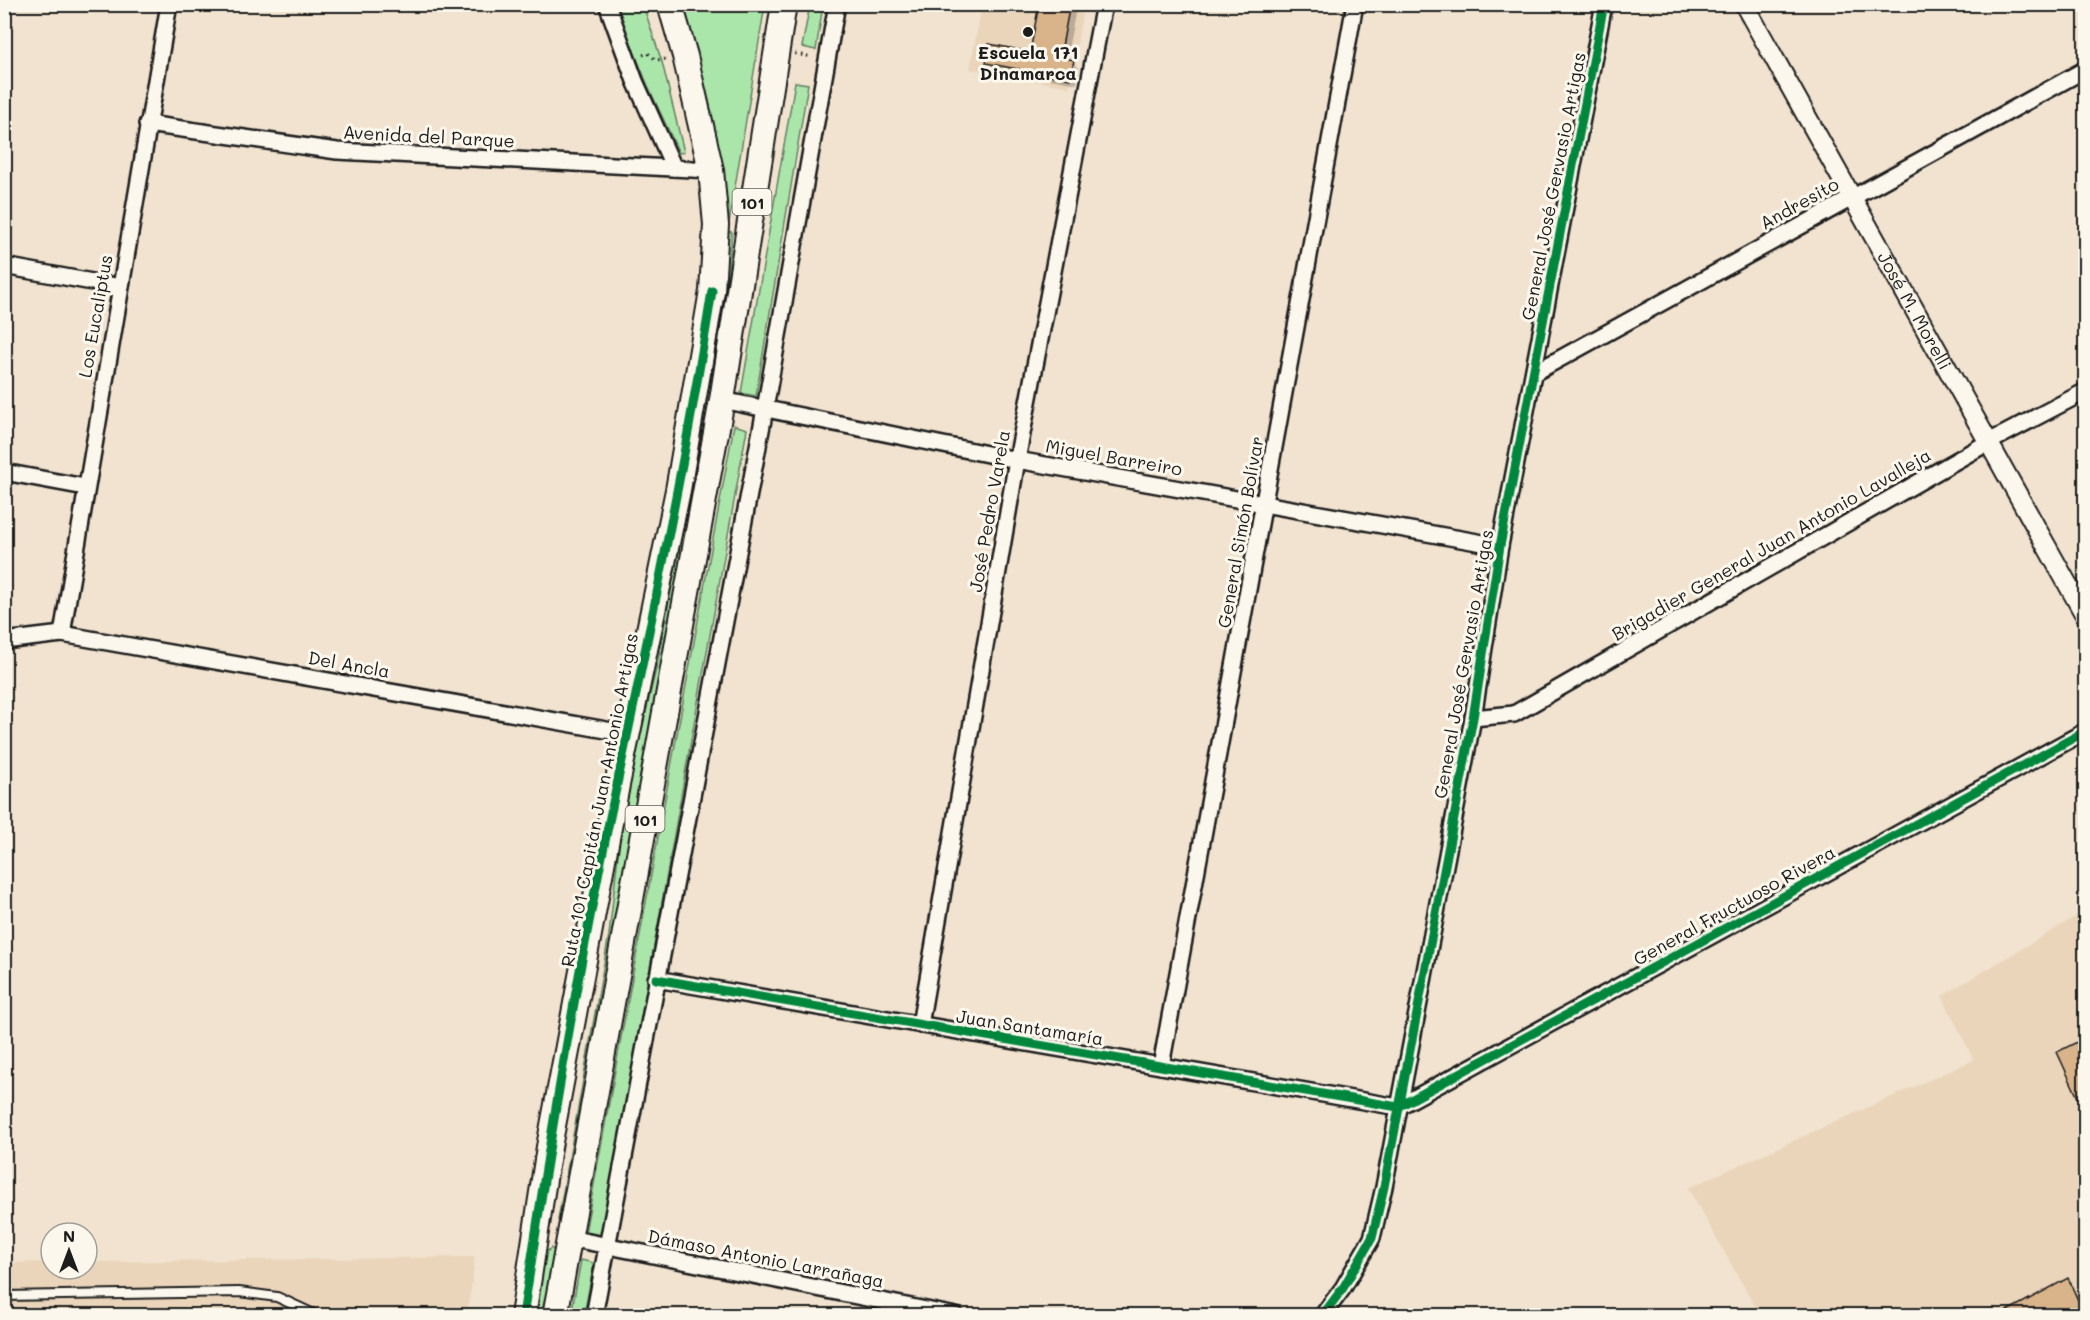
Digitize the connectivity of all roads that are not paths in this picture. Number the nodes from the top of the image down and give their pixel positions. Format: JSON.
{"nodes":[{"id":1,"x":169,"y":4,"type":"edge"},
{"id":2,"x":607,"y":4,"type":"edge"},
{"id":3,"x":670,"y":4,"type":"edge"},
{"id":4,"x":784,"y":4,"type":"edge"},
{"id":5,"x":837,"y":4,"type":"edge"},
{"id":6,"x":1104,"y":4,"type":"edge"},
{"id":7,"x":1355,"y":4,"type":"edge"},
{"id":8,"x":1604,"y":4,"type":"edge"},
{"id":9,"x":1744,"y":4,"type":"edge"},
{"id":10,"x":2085,"y":69,"type":"edge"},
{"id":11,"x":147,"y":124,"type":"junction"},
{"id":12,"x":674,"y":168,"type":"junction"},
{"id":13,"x":711,"y":170,"type":"junction"},
{"id":14,"x":1850,"y":197,"type":"junction"},
{"id":15,"x":4,"y":266,"type":"edge"},
{"id":16,"x":120,"y":287,"type":"junction"},
{"id":17,"x":1534,"y":373,"type":"junction"},
{"id":18,"x":2085,"y":391,"type":"edge"},
{"id":19,"x":722,"y":400,"type":"junction"},
{"id":20,"x":765,"y":409,"type":"junction"},
{"id":21,"x":1987,"y":443,"type":"junction"},
{"id":22,"x":1017,"y":460,"type":"junction"},
{"id":23,"x":4,"y":472,"type":"edge"},
{"id":24,"x":85,"y":488,"type":"junction"},
{"id":25,"x":1264,"y":504,"type":"junction"},
{"id":26,"x":1500,"y":546,"type":"junction"},
{"id":27,"x":2085,"y":617,"type":"edge"},
{"id":28,"x":62,"y":634,"type":"junction"},
{"id":29,"x":4,"y":642,"type":"edge"},
{"id":30,"x":1473,"y":718,"type":"junction"},
{"id":31,"x":2085,"y":731,"type":"edge"},
{"id":32,"x":628,"y":734,"type":"junction"},
{"id":33,"x":656,"y":979,"type":"junction"},
{"id":34,"x":920,"y":1025,"type":"junction"},
{"id":35,"x":1161,"y":1066,"type":"junction"},
{"id":36,"x":1398,"y":1107,"type":"junction"},
{"id":37,"x":569,"y":1239,"type":"junction"},
{"id":38,"x":607,"y":1247,"type":"junction"},
{"id":39,"x":4,"y":1296,"type":"edge"},
{"id":40,"x":318,"y":1316,"type":"edge"},
{"id":41,"x":523,"y":1316,"type":"edge"},
{"id":42,"x":555,"y":1316,"type":"edge"},
{"id":43,"x":594,"y":1316,"type":"edge"},
{"id":44,"x":956,"y":1316,"type":"edge"},
{"id":45,"x":1322,"y":1316,"type":"edge"}],
"edges":[{"from":1,"to":11,"type":"street","name":"Los Eucaliptus"},
{"from":2,"to":12,"type":"street"},
{"from":3,"to":13,"type":"highway","name":"Ruta 101 Capitán Juan Antonio Artigas","number":"101"},
{"from":4,"to":19,"type":"highway","number":"101"},
{"from":5,"to":20,"type":"street"},
{"from":6,"to":22,"type":"street","name":"José Pedro Varela"},
{"from":7,"to":25,"type":"street","name":"General Simón Bolívar"},
{"from":8,"to":17,"type":"street","name":"General José Gervasio Artigas"},
{"from":9,"to":14,"type":"street","name":"José M. Morelli"},
{"from":10,"to":14,"type":"street","name":"Andresito"},
{"from":11,"to":12,"type":"street","name":"Avenida del Parque"},
{"from":11,"to":16,"type":"street","name":"Los Eucaliptus"},
{"from":12,"to":13,"type":"street","name":"Avenida del Parque"},
{"from":13,"to":32,"type":"highway","name":"Ruta 101 Capitán Juan Antonio Artigas","number":"101"},
{"from":14,"to":17,"type":"street","name":"Andresito"},
{"from":14,"to":21,"type":"street","name":"José M. Morelli"},
{"from":15,"to":16,"type":"street"},
{"from":16,"to":24,"type":"street","name":"Los Eucaliptus"},
{"from":17,"to":26,"type":"street","name":"General José Gervasio Artigas"},
{"from":18,"to":21,"type":"street","name":"Brigadier General Juan Antonio Lavalleja"},
{"from":19,"to":20,"type":"street","name":"Miguel Barreiro"},
{"from":19,"to":37,"type":"highway","number":"101"},
{"from":20,"to":22,"type":"street","name":"Miguel Barreiro"},
{"from":20,"to":33,"type":"street"},
{"from":21,"to":27,"type":"street","name":"José M. Morelli"},
{"from":21,"to":30,"type":"street","name":"Brigadier General Juan Antonio Lavalleja"},
{"from":22,"to":25,"type":"street","name":"Miguel Barreiro"},
{"from":22,"to":34,"type":"street","name":"José Pedro Varela"},
{"from":23,"to":24,"type":"street"},
{"from":24,"to":28,"type":"street","name":"Los Eucaliptus"},
{"from":25,"to":26,"type":"street","name":"Miguel Barreiro"},
{"from":25,"to":35,"type":"street","name":"General Simón Bolívar"},
{"from":26,"to":30,"type":"street","name":"General José Gervasio Artigas"},
{"from":28,"to":29,"type":"street","name":"Del Ancla"},
{"from":28,"to":32,"type":"street","name":"Del Ancla"},
{"from":30,"to":36,"type":"street","name":"General José Gervasio Artigas"},
{"from":31,"to":36,"type":"street","name":"General Fructuoso Rivera"},
{"from":32,"to":41,"type":"highway","name":"Ruta 101 Capitán Juan Antonio Artigas","number":"101"},
{"from":33,"to":34,"type":"street","name":"Juan Santamaría"},
{"from":33,"to":38,"type":"street"},
{"from":34,"to":35,"type":"street","name":"Juan Santamaría"},
{"from":35,"to":36,"type":"street","name":"Juan Santamaría"},
{"from":36,"to":45,"type":"street","name":"General José Gervasio Artigas"},
{"from":37,"to":38,"type":"street","name":"Dámaso Antonio Larrañaga"},
{"from":37,"to":42,"type":"highway","number":"101"},
{"from":38,"to":43,"type":"street"},
{"from":38,"to":44,"type":"street","name":"Dámaso Antonio Larrañaga"},
{"from":39,"to":40,"type":"lane"}]}
